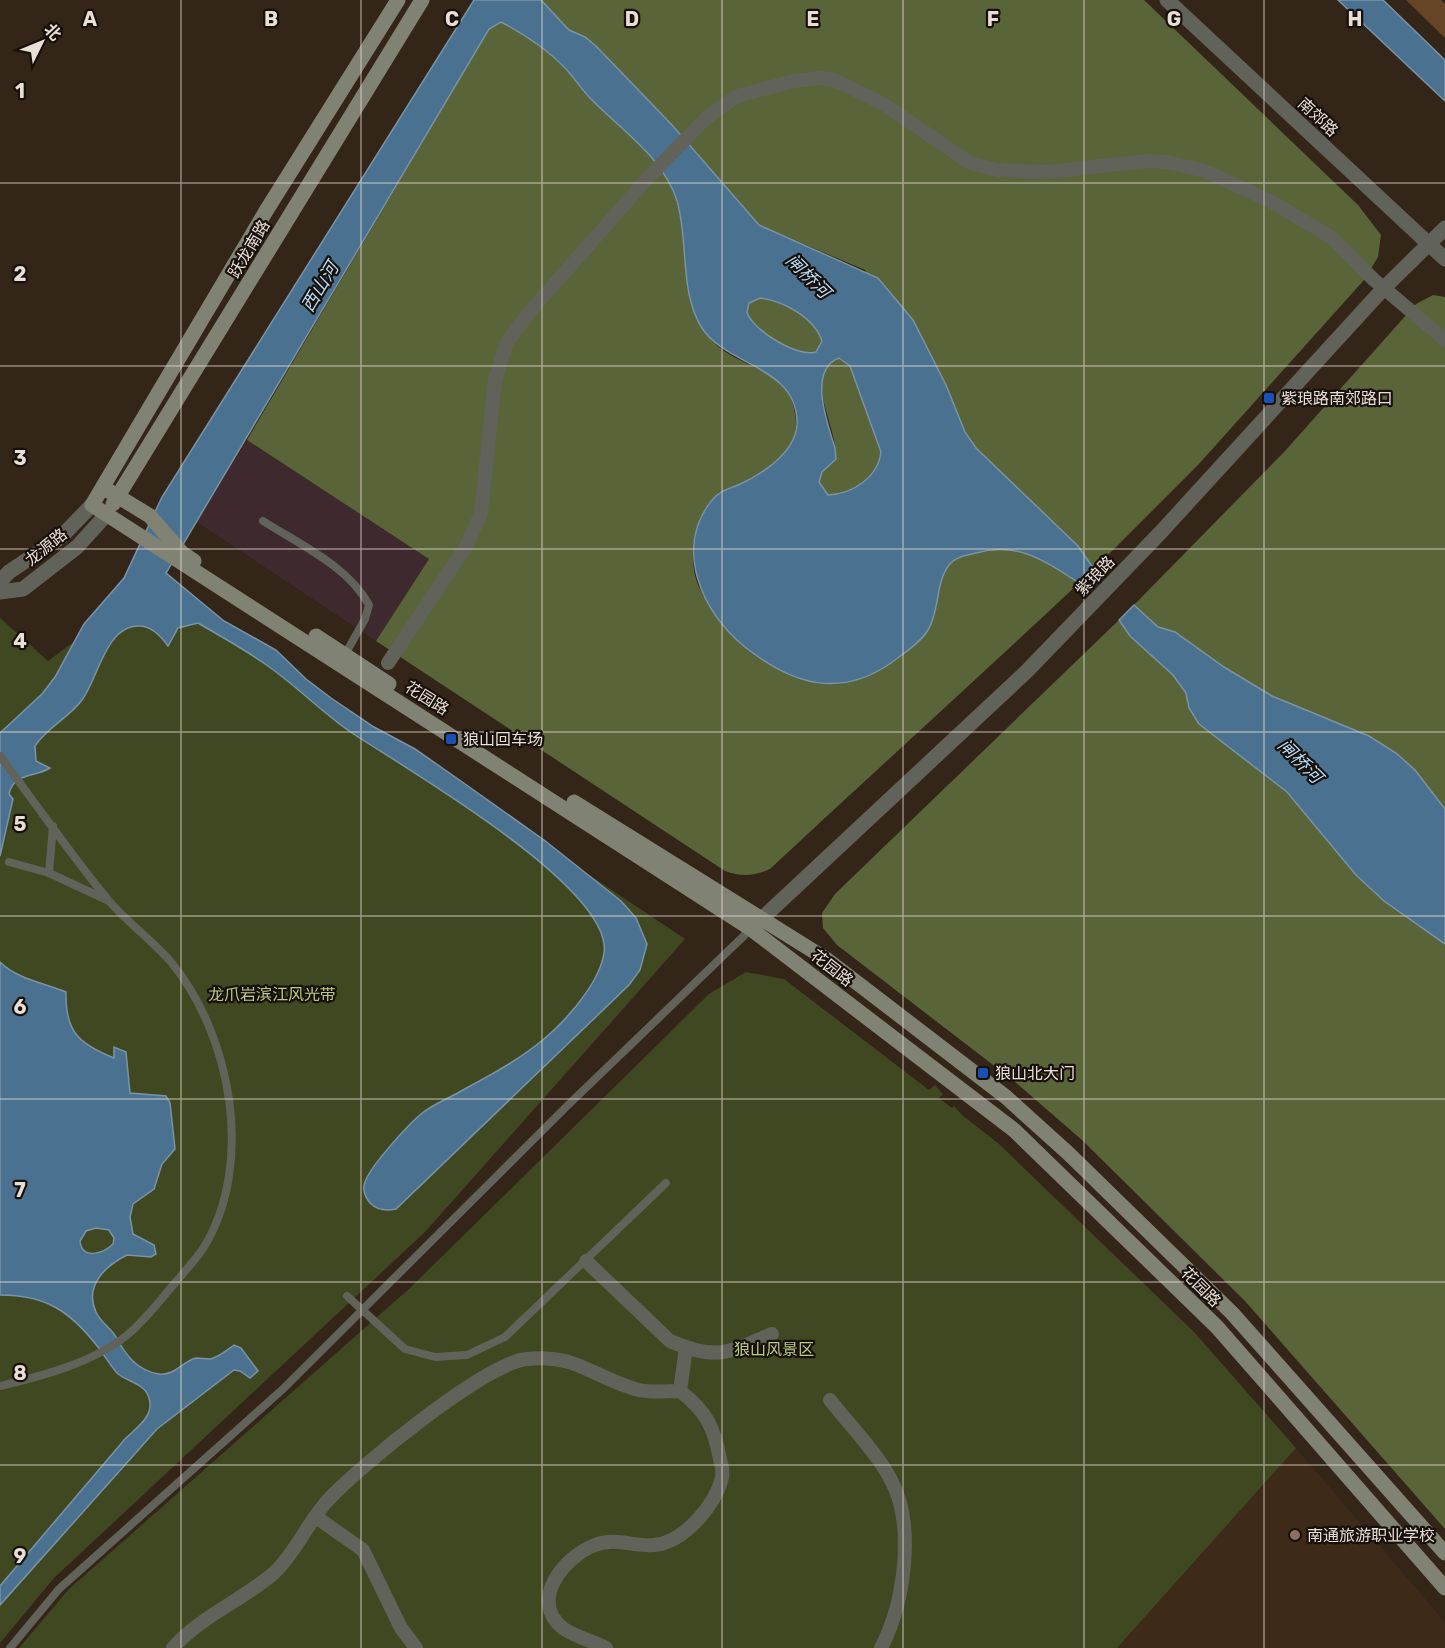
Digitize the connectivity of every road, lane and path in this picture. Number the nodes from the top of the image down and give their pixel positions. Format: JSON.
{"nodes":[{"id":1,"x":398,"y":0,"type":"edge"},
{"id":2,"x":422,"y":0,"type":"edge"},
{"id":3,"x":1167,"y":0,"type":"edge"},
{"id":4,"x":1445,"y":228,"type":"edge"},
{"id":5,"x":1430,"y":245,"type":"junction"},
{"id":6,"x":1445,"y":259,"type":"edge"},
{"id":7,"x":1384,"y":288,"type":"junction"},
{"id":8,"x":1445,"y":340,"type":"edge"},
{"id":9,"x":104,"y":488,"type":"junction"},
{"id":10,"x":120,"y":496,"type":"junction"},
{"id":11,"x":92,"y":505,"type":"junction"},
{"id":12,"x":106,"y":515,"type":"junction"},
{"id":13,"x":263,"y":521,"type":"dead end"},
{"id":14,"x":180,"y":558,"type":"junction"},
{"id":15,"x":0,"y":582,"type":"edge"},
{"id":16,"x":0,"y":592,"type":"edge"},
{"id":17,"x":343,"y":658,"type":"junction"},
{"id":18,"x":388,"y":663,"type":"dead end"},
{"id":19,"x":0,"y":756,"type":"edge"},
{"id":20,"x":53,"y":826,"type":"junction"},
{"id":21,"x":9,"y":861,"type":"dead end"},
{"id":22,"x":49,"y":873,"type":"junction"},
{"id":23,"x":110,"y":902,"type":"junction"},
{"id":24,"x":756,"y":924,"type":"junction"},
{"id":25,"x":666,"y":1183,"type":"dead end"},
{"id":26,"x":586,"y":1261,"type":"junction"},
{"id":27,"x":347,"y":1296,"type":"dead end"},
{"id":28,"x":362,"y":1311,"type":"junction"},
{"id":29,"x":772,"y":1334,"type":"dead end"},
{"id":30,"x":686,"y":1348,"type":"junction"},
{"id":31,"x":0,"y":1386,"type":"edge"},
{"id":32,"x":680,"y":1391,"type":"junction"},
{"id":33,"x":830,"y":1400,"type":"dead end"},
{"id":34,"x":316,"y":1517,"type":"junction"},
{"id":35,"x":1445,"y":1553,"type":"edge"},
{"id":36,"x":1445,"y":1588,"type":"edge"},
{"id":37,"x":10,"y":1648,"type":"edge"},
{"id":38,"x":173,"y":1648,"type":"edge"},
{"id":39,"x":416,"y":1648,"type":"edge"},
{"id":40,"x":606,"y":1648,"type":"edge"},
{"id":41,"x":880,"y":1648,"type":"edge"}],
"edges":[{"from":1,"to":9,"type":"main road","name":"跃龙南路"},
{"from":2,"to":10,"type":"main road","name":"跃龙南路"},
{"from":3,"to":5,"type":"street","name":"南郊路"},
{"from":4,"to":5,"type":"street","name":"紫琅路"},
{"from":5,"to":6,"type":"street","name":"南郊路"},
{"from":5,"to":7,"type":"street","name":"紫琅路"},
{"from":7,"to":8,"type":"street"},
{"from":7,"to":18,"type":"street"},
{"from":7,"to":24,"type":"street","name":"紫琅路"},
{"from":9,"to":10,"type":"main road","name":"花园路"},
{"from":9,"to":11,"type":"main road","name":"跃龙南路"},
{"from":10,"to":12,"type":"main road","name":"跃龙南路"},
{"from":10,"to":14,"type":"main road","name":"花园路"},
{"from":11,"to":12,"type":"main road","name":"花园路"},
{"from":11,"to":15,"type":"street","name":"龙源路"},
{"from":12,"to":14,"type":"main road","name":"花园路"},
{"from":12,"to":16,"type":"street","name":"龙源路"},
{"from":13,"to":17,"type":"lane"},
{"from":14,"to":17,"type":"main road","name":"花园路"},
{"from":17,"to":24,"type":"main road","name":"花园路"},
{"from":19,"to":20,"type":"lane"},
{"from":20,"to":22,"type":"lane"},
{"from":20,"to":23,"type":"lane"},
{"from":21,"to":22,"type":"lane"},
{"from":22,"to":23,"type":"lane"},
{"from":23,"to":31,"type":"lane"},
{"from":24,"to":28,"type":"lane"},
{"from":24,"to":35,"type":"main road","name":"花园路"},
{"from":24,"to":36,"type":"main road","name":"花园路"},
{"from":25,"to":26,"type":"lane"},
{"from":26,"to":28,"type":"lane"},
{"from":26,"to":30,"type":"street"},
{"from":27,"to":28,"type":"lane"},
{"from":28,"to":37,"type":"lane"},
{"from":29,"to":30,"type":"street"},
{"from":30,"to":32,"type":"street"},
{"from":32,"to":34,"type":"street"},
{"from":32,"to":40,"type":"street"},
{"from":33,"to":41,"type":"street"},
{"from":34,"to":38,"type":"street"},
{"from":34,"to":39,"type":"street"}]}
